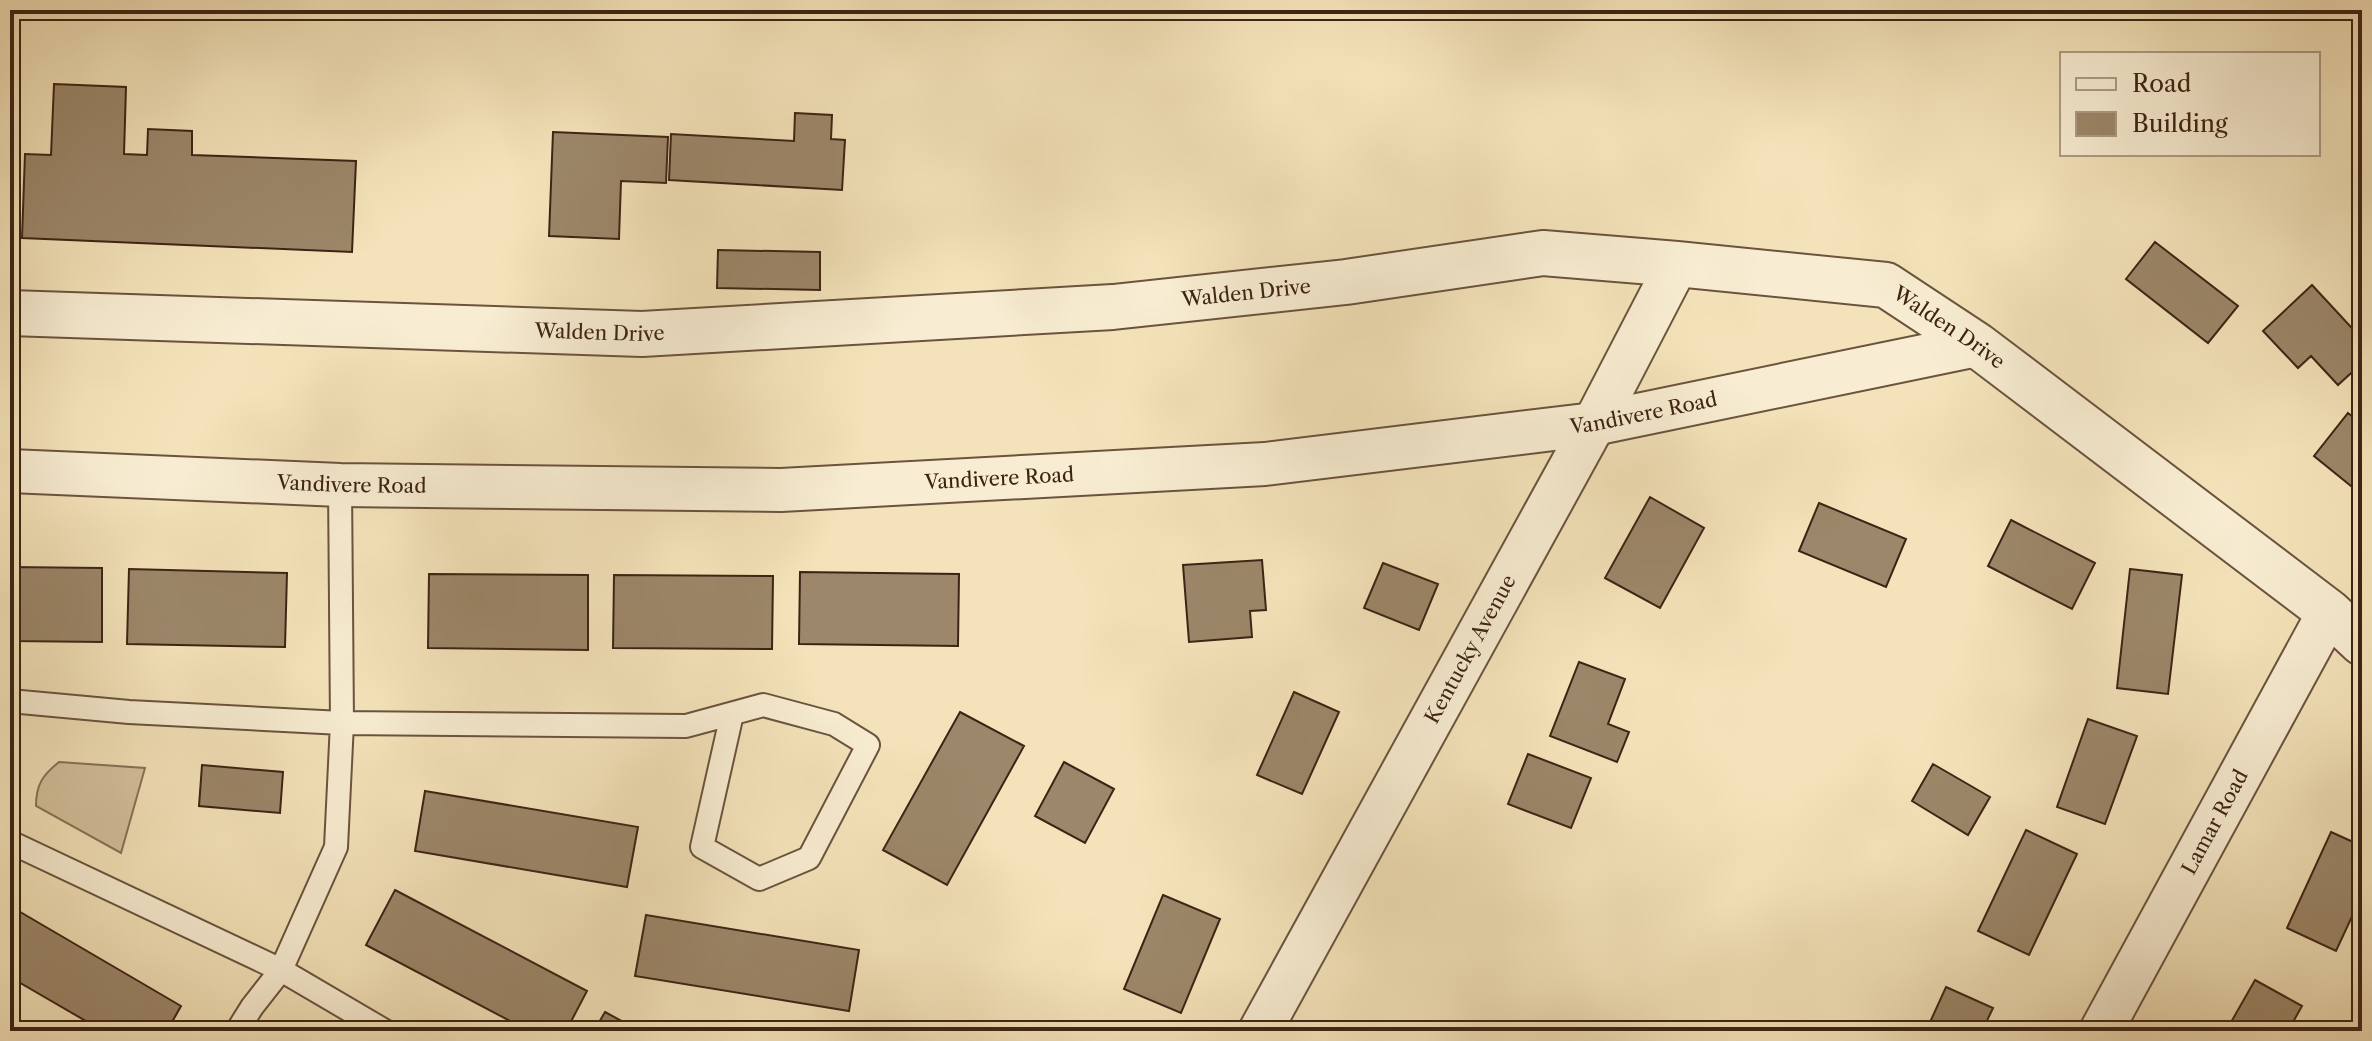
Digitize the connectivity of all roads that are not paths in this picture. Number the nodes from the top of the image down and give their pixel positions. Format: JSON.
{"nodes":[{"id":1,"x":1677,"y":264,"type":"junction"},
{"id":2,"x":10,"y":313,"type":"edge"},
{"id":3,"x":1977,"y":345,"type":"junction"},
{"id":4,"x":1594,"y":424,"type":"junction"},
{"id":5,"x":10,"y":471,"type":"edge"},
{"id":6,"x":340,"y":485,"type":"junction"},
{"id":7,"x":2329,"y":612,"type":"junction"},
{"id":8,"x":2362,"y":643,"type":"edge"},
{"id":9,"x":10,"y":701,"type":"edge"},
{"id":10,"x":732,"y":714,"type":"junction"},
{"id":11,"x":342,"y":723,"type":"junction"},
{"id":12,"x":10,"y":842,"type":"edge"},
{"id":13,"x":281,"y":970,"type":"junction"},
{"id":14,"x":237,"y":1031,"type":"edge"},
{"id":15,"x":385,"y":1031,"type":"edge"},
{"id":16,"x":1260,"y":1031,"type":"edge"},
{"id":17,"x":2101,"y":1031,"type":"edge"}],
"edges":[{"from":1,"to":2,"type":"street","name":"Walden Drive"},
{"from":1,"to":3,"type":"street","name":"Walden Drive"},
{"from":1,"to":4,"type":"street","name":"Kentucky Avenue"},
{"from":3,"to":4,"type":"street","name":"Vandivere Road"},
{"from":3,"to":7,"type":"street","name":"Walden Drive"},
{"from":4,"to":6,"type":"street","name":"Vandivere Road"},
{"from":4,"to":16,"type":"street","name":"Kentucky Avenue"},
{"from":5,"to":6,"type":"street","name":"Vandivere Road"},
{"from":6,"to":11,"type":"lane"},
{"from":7,"to":8,"type":"street","name":"Walden Drive"},
{"from":7,"to":17,"type":"street","name":"Lamar Road"},
{"from":9,"to":11,"type":"lane"},
{"from":10,"to":10,"type":"lane"},
{"from":10,"to":11,"type":"lane"},
{"from":11,"to":13,"type":"lane"},
{"from":12,"to":13,"type":"lane"},
{"from":13,"to":14,"type":"lane"},
{"from":13,"to":15,"type":"lane"}]}
